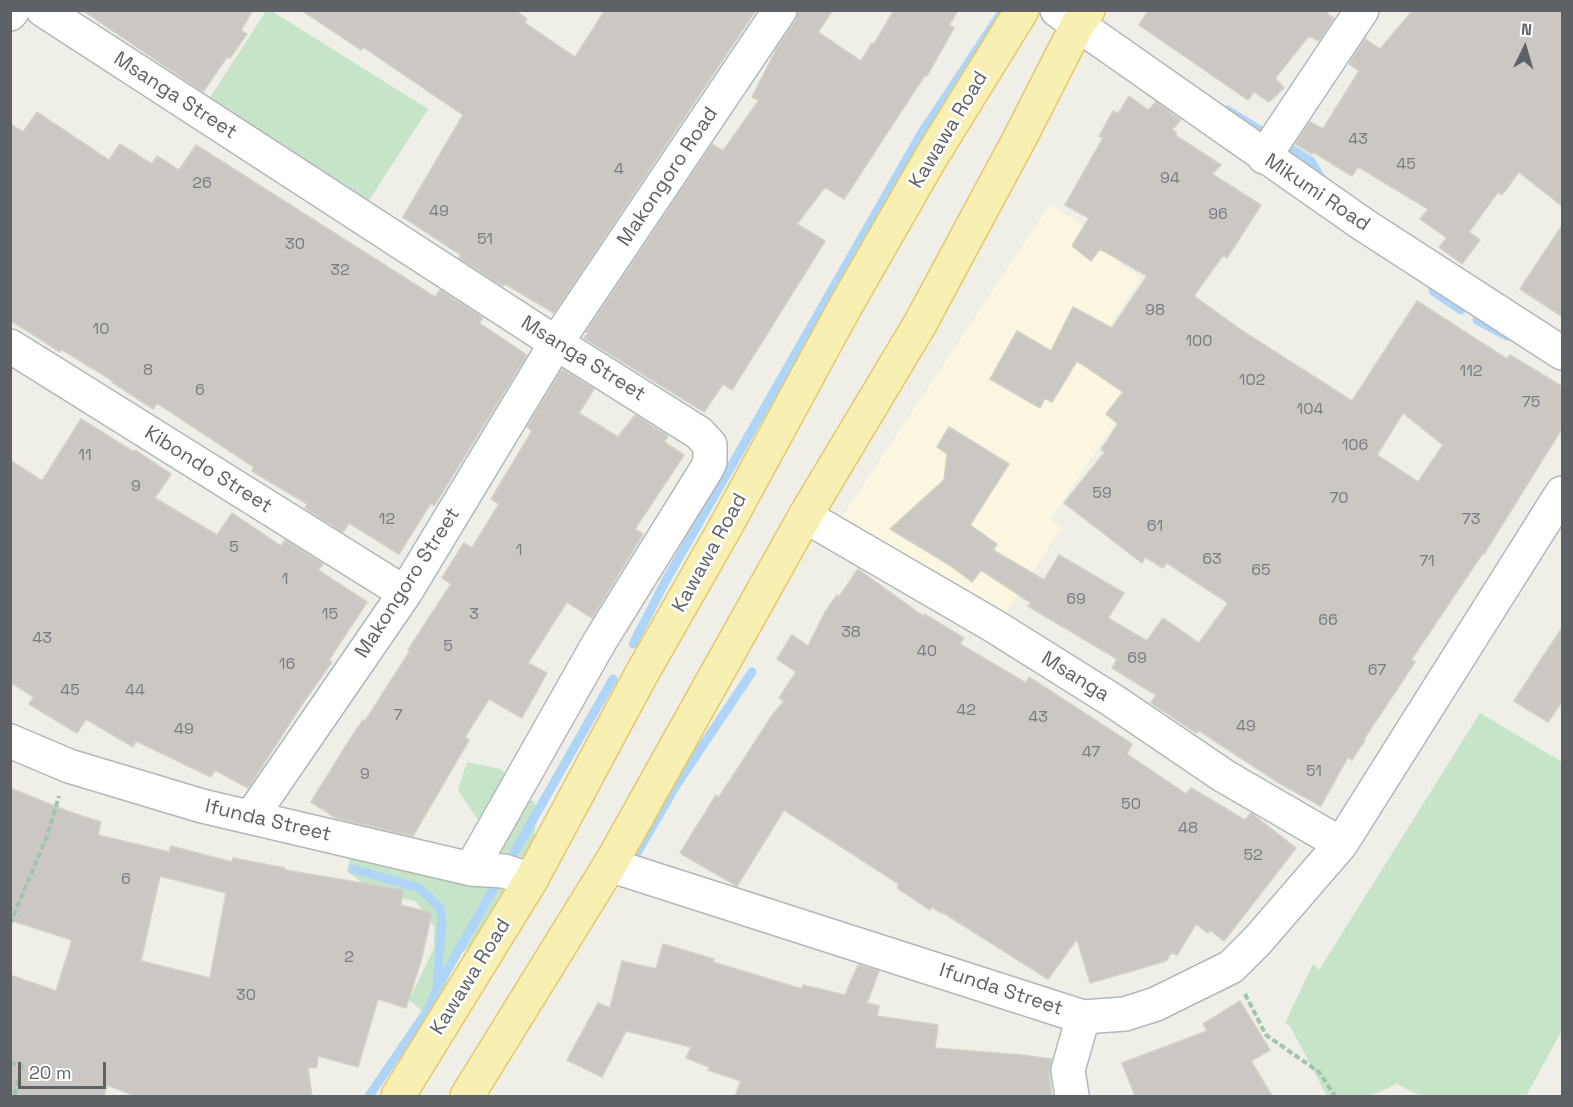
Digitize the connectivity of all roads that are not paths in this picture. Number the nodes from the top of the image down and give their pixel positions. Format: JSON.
{"nodes":[{"id":1,"x":13,"y":10,"type":"edge"},
{"id":2,"x":43,"y":10,"type":"edge"},
{"id":3,"x":780,"y":10,"type":"edge"},
{"id":4,"x":1022,"y":10,"type":"edge"},
{"id":5,"x":1362,"y":10,"type":"edge"},
{"id":6,"x":10,"y":15,"type":"edge"},
{"id":7,"x":1074,"y":15,"type":"edge"},
{"id":8,"x":1264,"y":156,"type":"junction"},
{"id":9,"x":556,"y":343,"type":"junction"},
{"id":10,"x":10,"y":346,"type":"edge"},
{"id":11,"x":1563,"y":353,"type":"edge"},
{"id":12,"x":1563,"y":493,"type":"edge"},
{"id":13,"x":805,"y":516,"type":"junction"},
{"id":14,"x":405,"y":593,"type":"junction"},
{"id":15,"x":10,"y":741,"type":"edge"},
{"id":16,"x":251,"y":817,"type":"junction"},
{"id":17,"x":1341,"y":844,"type":"junction"},
{"id":18,"x":611,"y":863,"type":"junction"},
{"id":19,"x":471,"y":869,"type":"junction"},
{"id":20,"x":531,"y":880,"type":"junction"},
{"id":21,"x":1083,"y":1017,"type":"junction"},
{"id":22,"x":398,"y":1096,"type":"edge"},
{"id":23,"x":467,"y":1096,"type":"edge"},
{"id":24,"x":1072,"y":1096,"type":"edge"}],
"edges":[{"from":1,"to":6,"type":"street"},
{"from":2,"to":9,"type":"street","name":"Msanga Street"},
{"from":3,"to":9,"type":"street","name":"Makongoro Road"},
{"from":4,"to":20,"type":"main road","name":"Kawawa Road"},
{"from":5,"to":8,"type":"street"},
{"from":7,"to":8,"type":"street","name":"Mikumi Road"},
{"from":7,"to":13,"type":"main road"},
{"from":8,"to":11,"type":"street","name":"Mikumi Road"},
{"from":9,"to":14,"type":"street","name":"Makongoro Street"},
{"from":9,"to":19,"type":"street","name":"Msanga Street"},
{"from":10,"to":14,"type":"street","name":"Kibondo Street"},
{"from":12,"to":17,"type":"street","name":"Ifunda Street"},
{"from":13,"to":17,"type":"street","name":"Msanga"},
{"from":13,"to":18,"type":"main road"},
{"from":14,"to":16,"type":"street","name":"Makongoro Street"},
{"from":15,"to":16,"type":"street","name":"Ifunda Street"},
{"from":16,"to":19,"type":"street","name":"Ifunda Street"},
{"from":17,"to":21,"type":"street","name":"Ifunda Street"},
{"from":18,"to":21,"type":"street","name":"Ifunda Street"},
{"from":18,"to":23,"type":"main road"},
{"from":19,"to":20,"type":"street","name":"Ifunda Street"},
{"from":20,"to":22,"type":"main road","name":"Kawawa Road"},
{"from":21,"to":24,"type":"street"}]}
